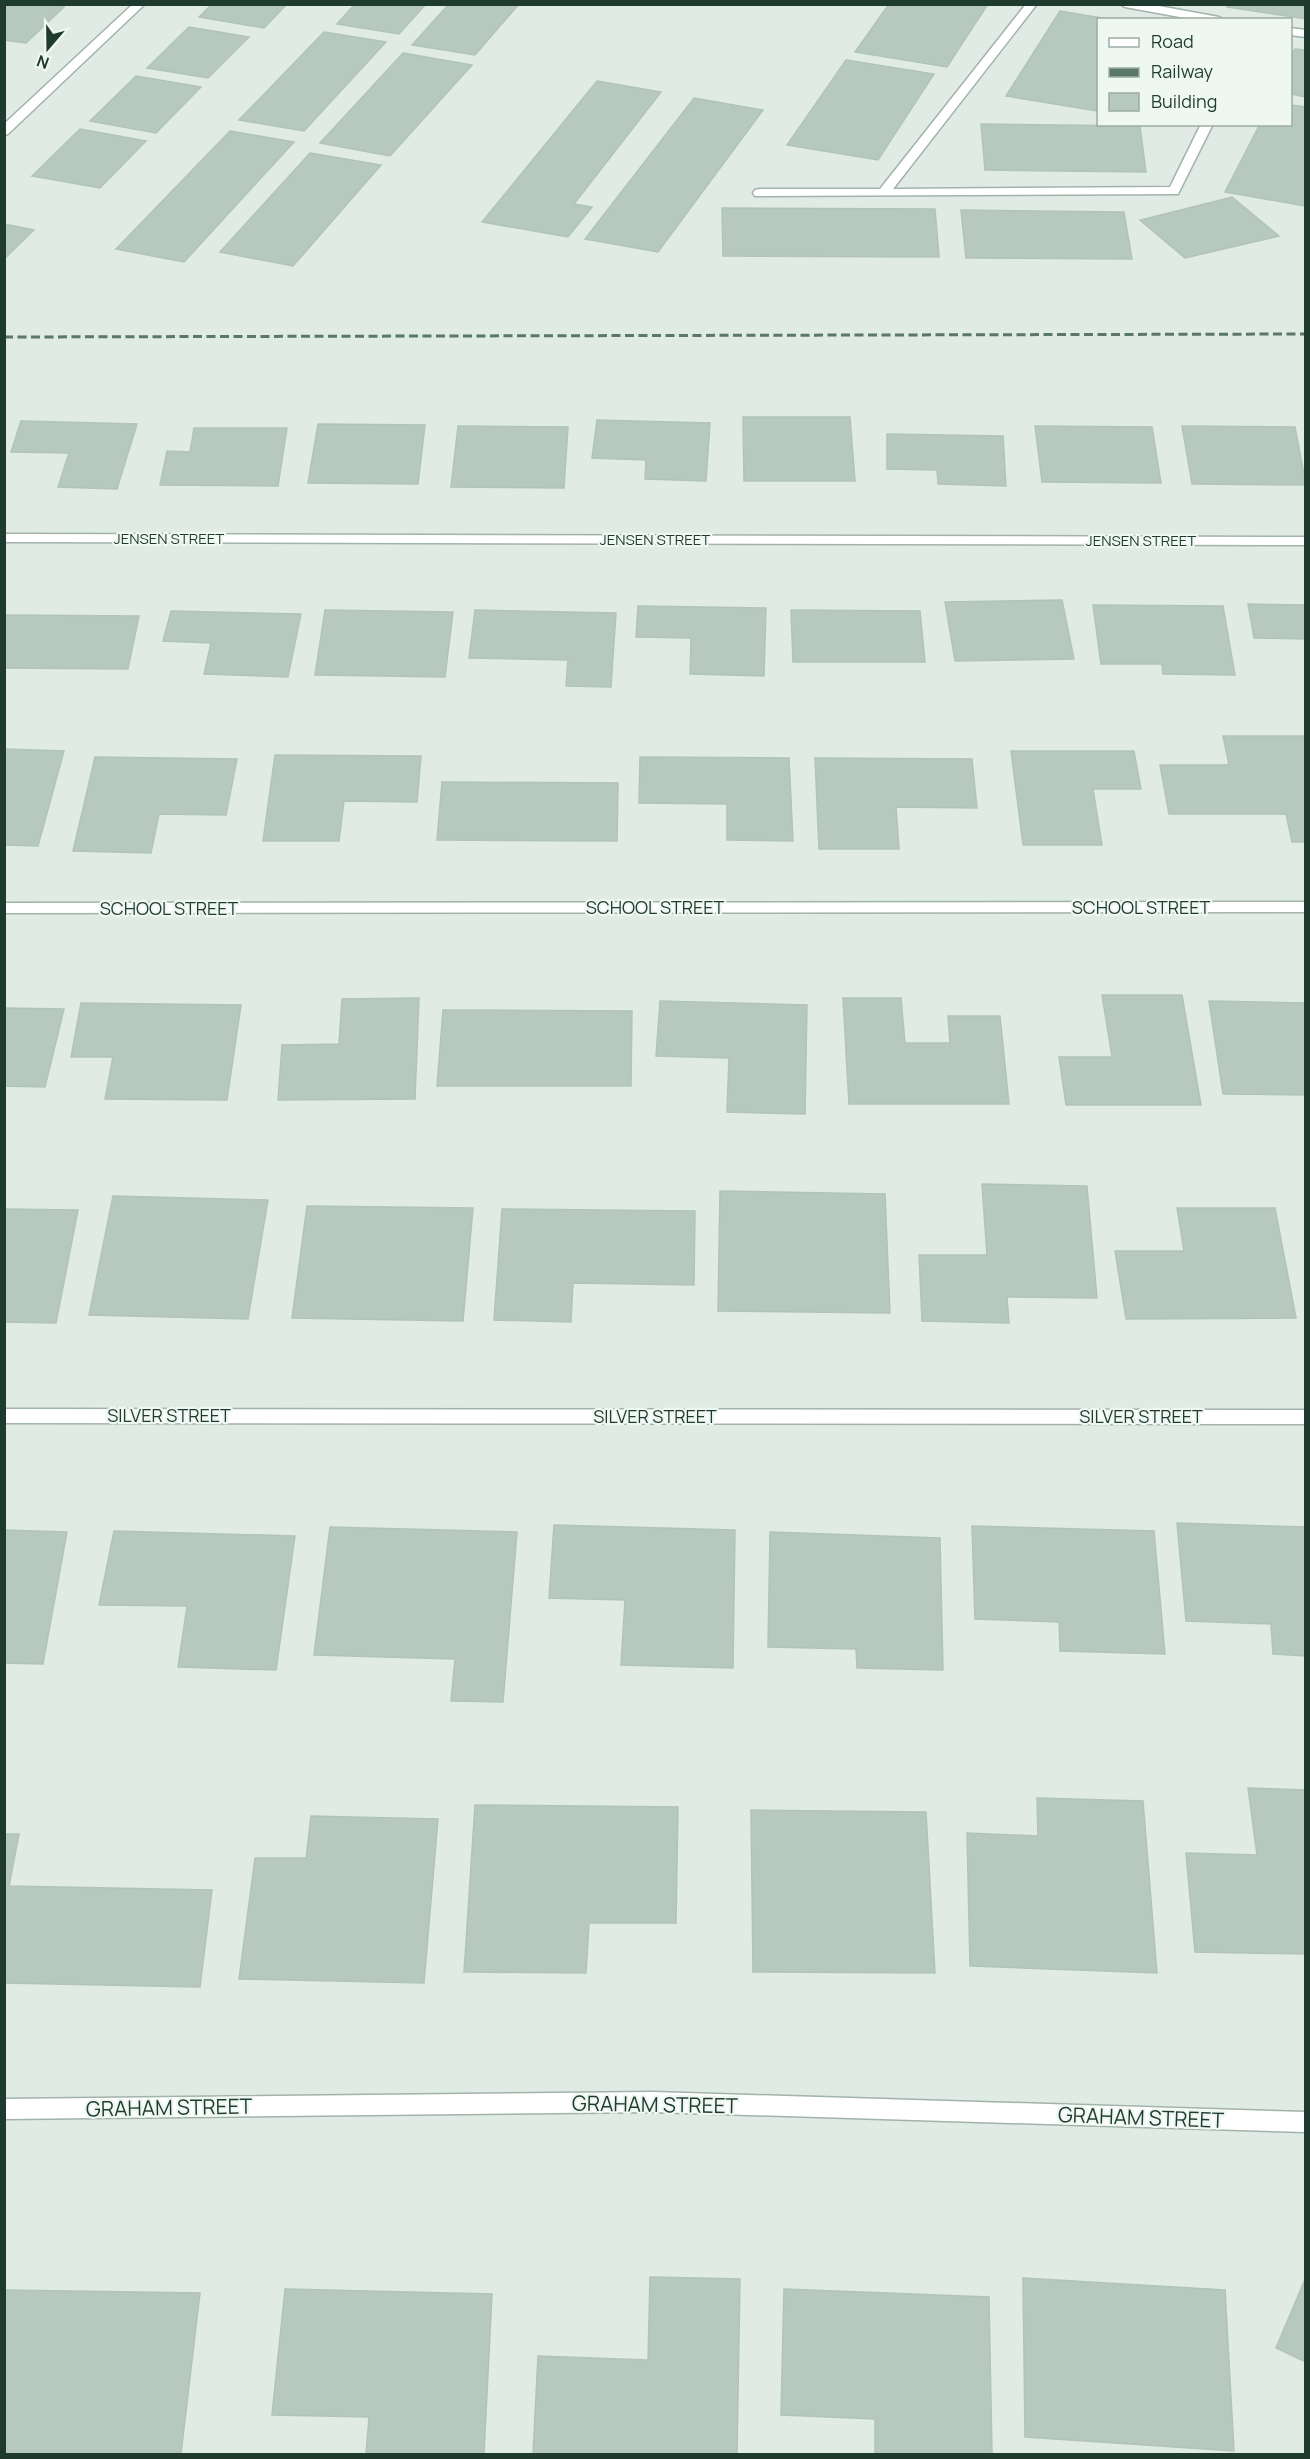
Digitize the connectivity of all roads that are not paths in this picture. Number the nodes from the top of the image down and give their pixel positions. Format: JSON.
{"nodes":[{"id":1,"x":140,"y":4,"type":"edge"},
{"id":2,"x":1032,"y":4,"type":"edge"},
{"id":3,"x":1125,"y":4,"type":"edge"},
{"id":4,"x":1175,"y":8,"type":"edge"},
{"id":5,"x":1212,"y":18,"type":"edge"},
{"id":6,"x":1206,"y":126,"type":"edge"},
{"id":7,"x":4,"y":131,"type":"edge"},
{"id":8,"x":885,"y":191,"type":"junction"},
{"id":9,"x":759,"y":193,"type":"dead end"},
{"id":10,"x":4,"y":538,"type":"edge"},
{"id":11,"x":1305,"y":541,"type":"edge"},
{"id":12,"x":1305,"y":907,"type":"edge"},
{"id":13,"x":4,"y":908,"type":"edge"},
{"id":14,"x":4,"y":1416,"type":"edge"},
{"id":15,"x":1305,"y":1417,"type":"edge"},
{"id":16,"x":4,"y":2109,"type":"edge"},
{"id":17,"x":1305,"y":2122,"type":"edge"}],
"edges":[{"from":1,"to":7,"type":"street"},
{"from":2,"to":8,"type":"street"},
{"from":3,"to":4,"type":"street"},
{"from":4,"to":5,"type":"street"},
{"from":6,"to":8,"type":"street"},
{"from":8,"to":9,"type":"street"},
{"from":10,"to":11,"type":"street","name":"JENSEN STREET"},
{"from":12,"to":13,"type":"street","name":"SCHOOL STREET"},
{"from":14,"to":15,"type":"street","name":"SILVER STREET"},
{"from":16,"to":17,"type":"street","name":"GRAHAM STREET"}]}
